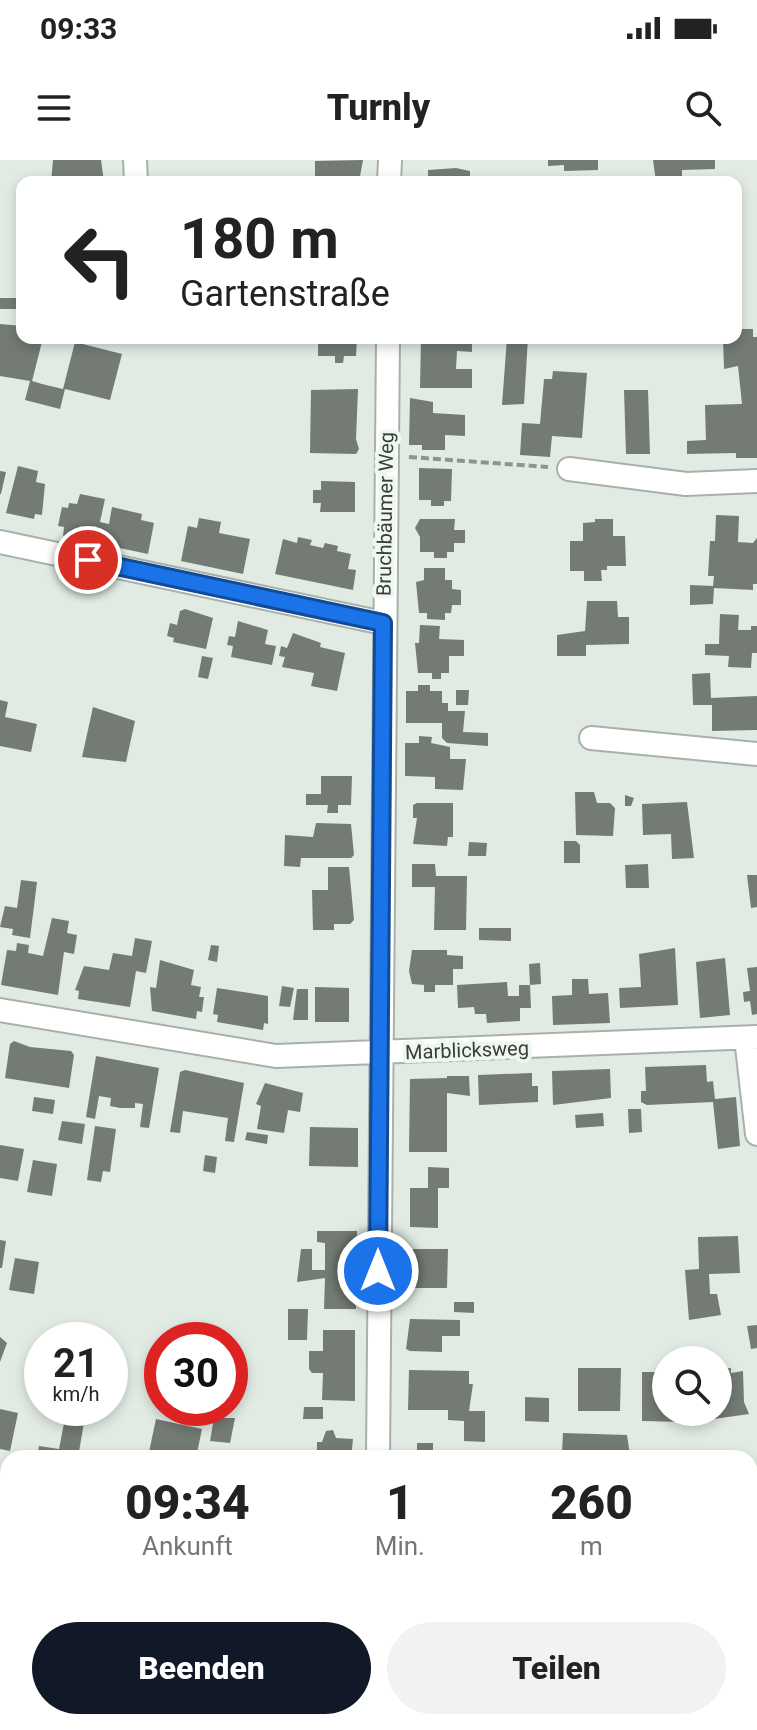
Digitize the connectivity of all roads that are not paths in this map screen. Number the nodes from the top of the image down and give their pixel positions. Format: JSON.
{"nodes":[{"id":1,"x":388,"y":344,"type":"edge"},
{"id":2,"x":569,"y":469,"type":"road end"},
{"id":3,"x":757,"y":481,"type":"edge"},
{"id":4,"x":0,"y":542,"type":"edge"},
{"id":5,"x":383,"y":623,"type":"junction"},
{"id":6,"x":591,"y":738,"type":"dead end"},
{"id":7,"x":757,"y":754,"type":"edge"},
{"id":8,"x":0,"y":1010,"type":"edge"},
{"id":9,"x":752,"y":1038,"type":"edge"},
{"id":10,"x":379,"y":1053,"type":"junction"},
{"id":11,"x":757,"y":1134,"type":"edge"},
{"id":12,"x":378,"y":1450,"type":"edge"}],
"edges":[{"from":1,"to":5,"type":"street","name":"Bruchbäumer Weg"},
{"from":2,"to":3,"type":"street"},
{"from":4,"to":5,"type":"street"},
{"from":5,"to":10,"type":"street","name":"Bruchbäumer Weg"},
{"from":6,"to":7,"type":"street"},
{"from":8,"to":10,"type":"street","name":"Marblicksweg"},
{"from":9,"to":10,"type":"street","name":"Marblicksweg"},
{"from":9,"to":11,"type":"street","name":"Marblicksweg"},
{"from":10,"to":12,"type":"street","name":"Bruchbäumer Weg"}]}
